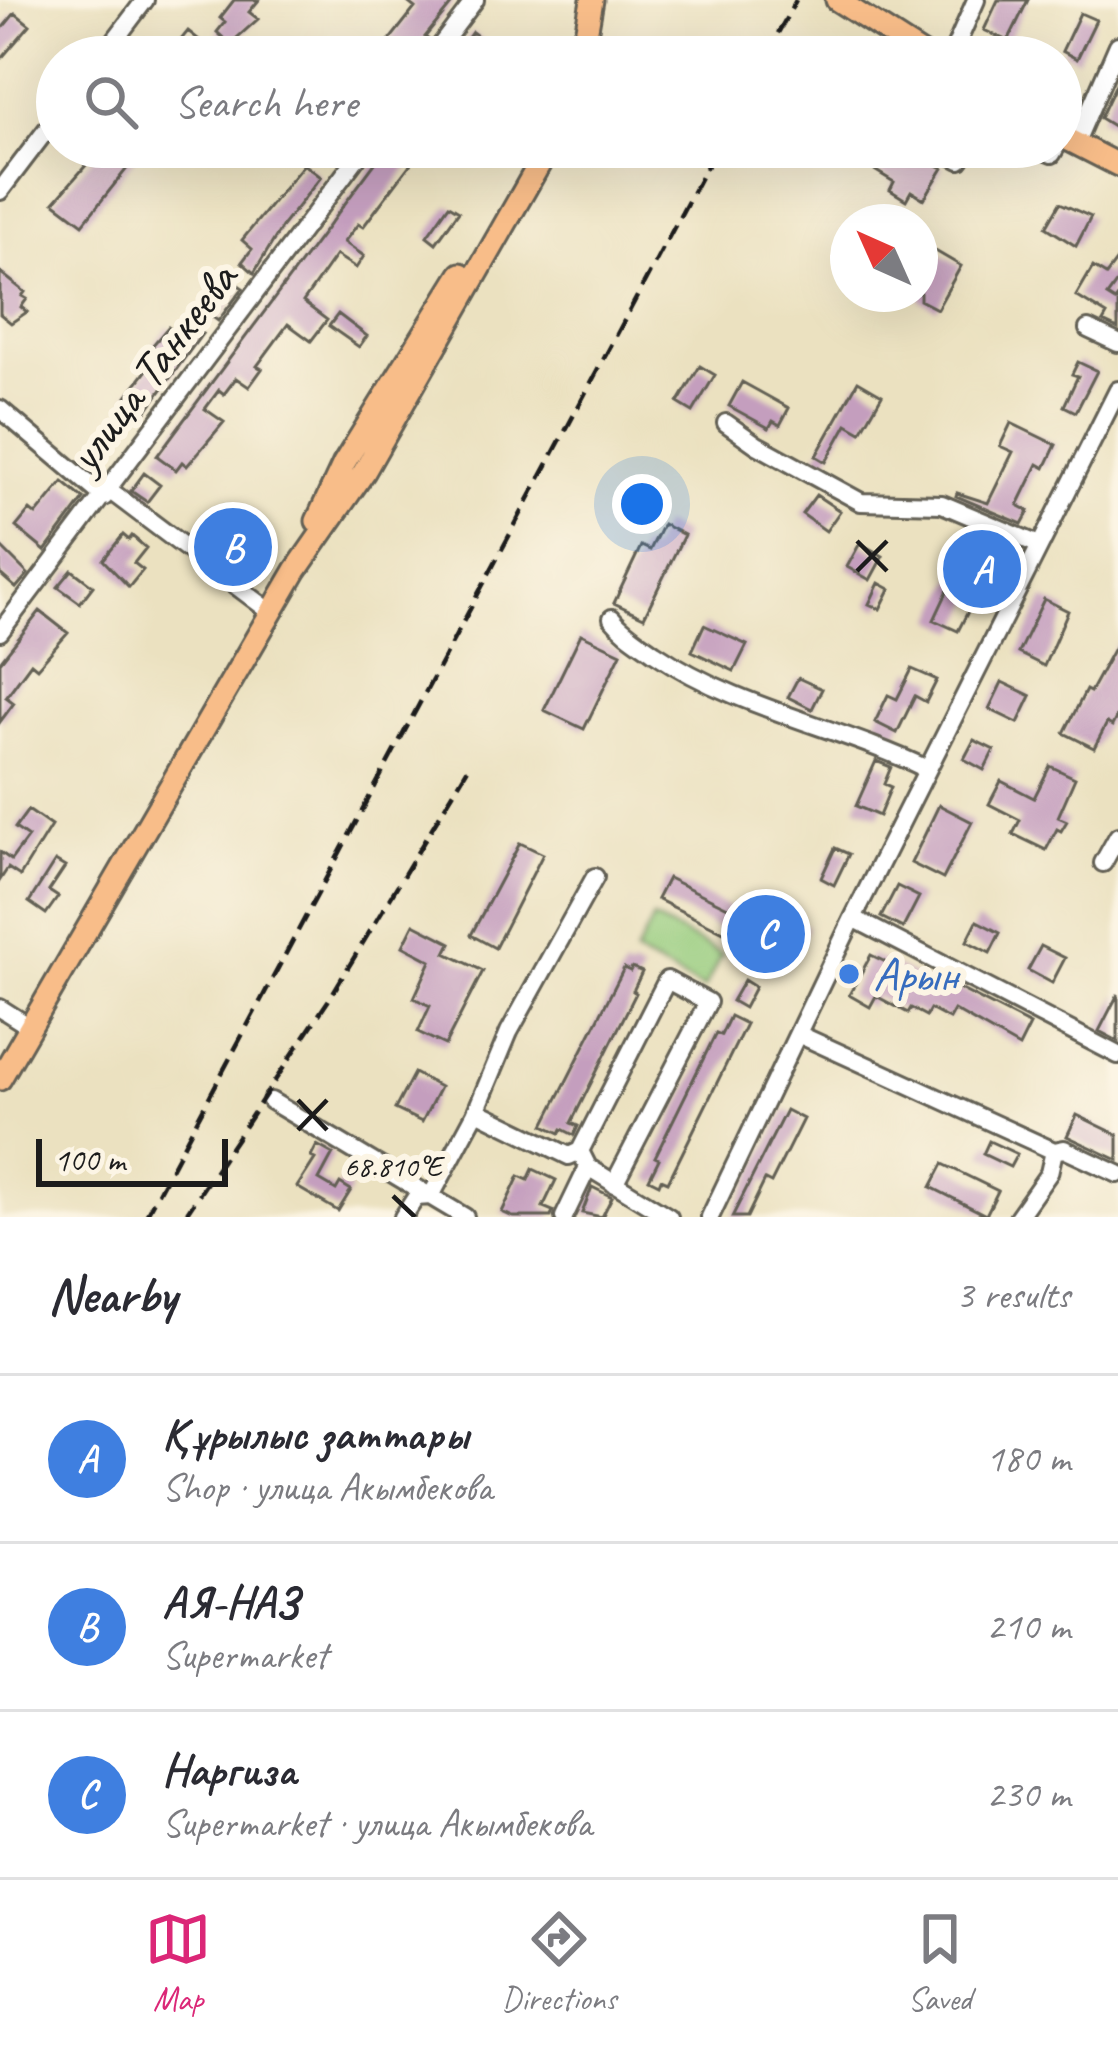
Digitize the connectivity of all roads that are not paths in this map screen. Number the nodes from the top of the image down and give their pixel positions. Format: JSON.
{"nodes":[{"id":1,"x":146,"y":0,"type":"edge"},
{"id":2,"x":475,"y":0,"type":"edge"},
{"id":3,"x":592,"y":0,"type":"edge"},
{"id":4,"x":976,"y":0,"type":"edge"},
{"id":5,"x":841,"y":2,"type":"edge"},
{"id":6,"x":118,"y":36,"type":"edge"},
{"id":7,"x":448,"y":36,"type":"edge"},
{"id":8,"x":586,"y":36,"type":"edge"},
{"id":9,"x":894,"y":36,"type":"edge"},
{"id":10,"x":960,"y":36,"type":"edge"},
{"id":11,"x":1118,"y":45,"type":"edge"},
{"id":12,"x":1082,"y":108,"type":"edge"},
{"id":13,"x":36,"y":144,"type":"edge"},
{"id":14,"x":1082,"y":149,"type":"edge"},
{"id":15,"x":1118,"y":165,"type":"edge"},
{"id":16,"x":349,"y":168,"type":"edge"},
{"id":17,"x":538,"y":168,"type":"edge"},
{"id":18,"x":0,"y":191,"type":"edge"},
{"id":19,"x":1088,"y":329,"type":"dead end"},
{"id":20,"x":1118,"y":343,"type":"edge"},
{"id":21,"x":1118,"y":390,"type":"edge"},
{"id":22,"x":0,"y":409,"type":"edge"},
{"id":23,"x":725,"y":423,"type":"dead end"},
{"id":24,"x":107,"y":493,"type":"junction"},
{"id":25,"x":1039,"y":545,"type":"junction"},
{"id":26,"x":271,"y":612,"type":"junction"},
{"id":27,"x":612,"y":618,"type":"dead end"},
{"id":28,"x":0,"y":632,"type":"edge"},
{"id":29,"x":927,"y":769,"type":"junction"},
{"id":30,"x":1118,"y":836,"type":"edge"},
{"id":31,"x":1103,"y":863,"type":"dead end"},
{"id":32,"x":595,"y":877,"type":"dead end"},
{"id":33,"x":853,"y":918,"type":"junction"},
{"id":34,"x":0,"y":1008,"type":"edge"},
{"id":35,"x":30,"y":1027,"type":"junction"},
{"id":36,"x":798,"y":1034,"type":"junction"},
{"id":37,"x":1118,"y":1055,"type":"edge"},
{"id":38,"x":0,"y":1079,"type":"edge"},
{"id":39,"x":271,"y":1101,"type":"dead end"},
{"id":40,"x":477,"y":1111,"type":"junction"},
{"id":41,"x":1054,"y":1151,"type":"junction"},
{"id":42,"x":584,"y":1159,"type":"junction"},
{"id":43,"x":1118,"y":1174,"type":"edge"},
{"id":44,"x":614,"y":1184,"type":"junction"},
{"id":45,"x":431,"y":1196,"type":"junction"},
{"id":46,"x":403,"y":1217,"type":"edge"},
{"id":47,"x":465,"y":1217,"type":"edge"},
{"id":48,"x":564,"y":1217,"type":"edge"},
{"id":49,"x":669,"y":1217,"type":"edge"},
{"id":50,"x":710,"y":1217,"type":"edge"},
{"id":51,"x":1018,"y":1217,"type":"edge"}],
"edges":[{"from":1,"to":6,"type":"street"},
{"from":2,"to":7,"type":"street"},
{"from":3,"to":8,"type":"main road"},
{"from":4,"to":10,"type":"street"},
{"from":5,"to":9,"type":"main road"},
{"from":11,"to":12,"type":"street"},
{"from":13,"to":18,"type":"street"},
{"from":14,"to":15,"type":"main road"},
{"from":16,"to":24,"type":"street","name":"улица Танкеева"},
{"from":17,"to":26,"type":"main road"},
{"from":19,"to":20,"type":"street"},
{"from":21,"to":25,"type":"street"},
{"from":22,"to":24,"type":"street"},
{"from":23,"to":25,"type":"street"},
{"from":24,"to":26,"type":"street"},
{"from":24,"to":28,"type":"street","name":"улица Танкеева"},
{"from":25,"to":29,"type":"street"},
{"from":26,"to":35,"type":"main road"},
{"from":27,"to":29,"type":"street"},
{"from":29,"to":33,"type":"street"},
{"from":30,"to":31,"type":"street"},
{"from":32,"to":40,"type":"street"},
{"from":33,"to":36,"type":"street"},
{"from":33,"to":37,"type":"street"},
{"from":34,"to":35,"type":"street"},
{"from":35,"to":38,"type":"main road"},
{"from":36,"to":41,"type":"street"},
{"from":36,"to":50,"type":"street"},
{"from":39,"to":45,"type":"street"},
{"from":40,"to":42,"type":"street"},
{"from":40,"to":45,"type":"street"},
{"from":41,"to":43,"type":"street"},
{"from":41,"to":51,"type":"street"},
{"from":42,"to":44,"type":"street"},
{"from":42,"to":44,"type":"street"},
{"from":42,"to":48,"type":"street"},
{"from":44,"to":49,"type":"street"},
{"from":45,"to":46,"type":"street"},
{"from":45,"to":47,"type":"street"}]}
